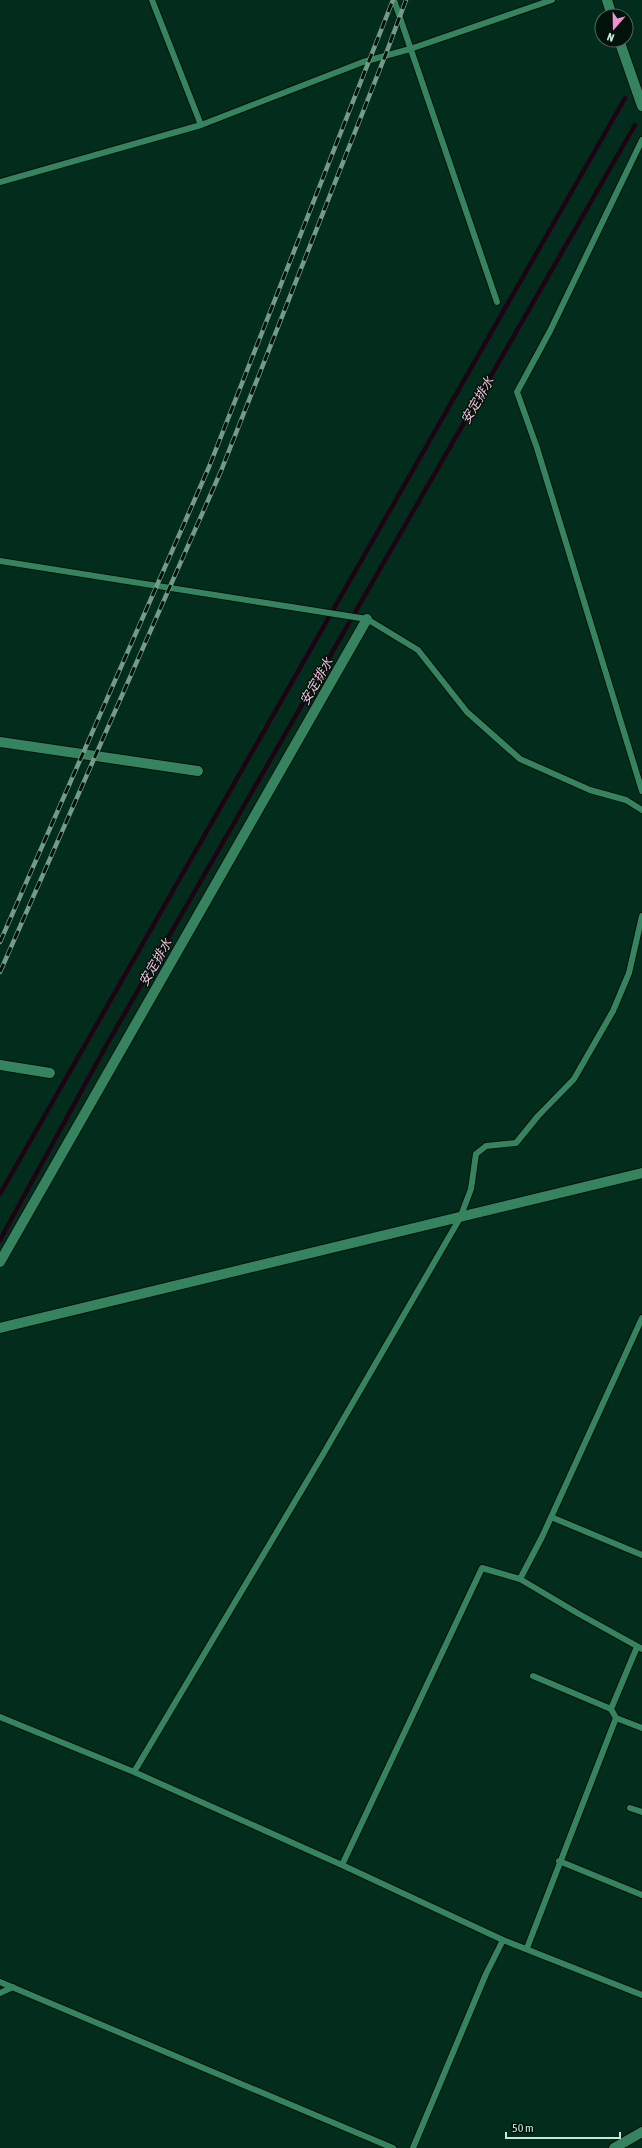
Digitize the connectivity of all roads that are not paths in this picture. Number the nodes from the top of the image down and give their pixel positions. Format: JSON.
{"nodes":[{"id":1,"x":152,"y":0,"type":"edge"},
{"id":2,"x":394,"y":0,"type":"edge"},
{"id":3,"x":552,"y":0,"type":"edge"},
{"id":4,"x":623,"y":48,"type":"edge"},
{"id":5,"x":410,"y":49,"type":"junction"},
{"id":6,"x":642,"y":106,"type":"edge"},
{"id":7,"x":201,"y":125,"type":"junction"},
{"id":8,"x":642,"y":140,"type":"edge"},
{"id":9,"x":0,"y":182,"type":"edge"},
{"id":10,"x":498,"y":302,"type":"dead end"},
{"id":11,"x":0,"y":561,"type":"edge"},
{"id":12,"x":363,"y":618,"type":"junction"},
{"id":13,"x":0,"y":742,"type":"edge"},
{"id":14,"x":198,"y":771,"type":"dead end"},
{"id":15,"x":642,"y":791,"type":"edge"},
{"id":16,"x":642,"y":810,"type":"edge"},
{"id":17,"x":642,"y":916,"type":"edge"},
{"id":18,"x":0,"y":1065,"type":"edge"},
{"id":19,"x":50,"y":1073,"type":"dead end"},
{"id":20,"x":642,"y":1173,"type":"edge"},
{"id":21,"x":460,"y":1218,"type":"junction"},
{"id":22,"x":0,"y":1262,"type":"edge"},
{"id":23,"x":642,"y":1318,"type":"edge"},
{"id":24,"x":0,"y":1328,"type":"edge"},
{"id":25,"x":551,"y":1517,"type":"junction"},
{"id":26,"x":642,"y":1554,"type":"edge"},
{"id":27,"x":520,"y":1578,"type":"junction"},
{"id":28,"x":640,"y":1648,"type":"edge"},
{"id":29,"x":533,"y":1676,"type":"dead end"},
{"id":30,"x":611,"y":1709,"type":"junction"},
{"id":31,"x":0,"y":1717,"type":"edge"},
{"id":32,"x":616,"y":1718,"type":"junction"},
{"id":33,"x":642,"y":1728,"type":"edge"},
{"id":34,"x":134,"y":1772,"type":"junction"},
{"id":35,"x":630,"y":1808,"type":"dead end"},
{"id":36,"x":642,"y":1812,"type":"edge"},
{"id":37,"x":559,"y":1861,"type":"junction"},
{"id":38,"x":342,"y":1865,"type":"junction"},
{"id":39,"x":642,"y":1895,"type":"edge"},
{"id":40,"x":503,"y":1940,"type":"junction"},
{"id":41,"x":527,"y":1948,"type":"junction"},
{"id":42,"x":0,"y":1982,"type":"edge"},
{"id":43,"x":12,"y":1988,"type":"junction"},
{"id":44,"x":0,"y":1993,"type":"edge"},
{"id":45,"x":642,"y":1995,"type":"edge"},
{"id":46,"x":642,"y":2132,"type":"edge"},
{"id":47,"x":393,"y":2148,"type":"edge"},
{"id":48,"x":413,"y":2148,"type":"edge"},
{"id":49,"x":614,"y":2148,"type":"edge"}],
"edges":[{"from":1,"to":7,"type":"lane"},
{"from":2,"to":5,"type":"lane"},
{"from":3,"to":5,"type":"lane"},
{"from":4,"to":6,"type":"street"},
{"from":5,"to":7,"type":"lane"},
{"from":5,"to":10,"type":"lane"},
{"from":7,"to":9,"type":"lane"},
{"from":8,"to":15,"type":"lane"},
{"from":11,"to":12,"type":"lane"},
{"from":12,"to":16,"type":"lane"},
{"from":12,"to":22,"type":"street"},
{"from":13,"to":14,"type":"street"},
{"from":17,"to":21,"type":"lane"},
{"from":18,"to":19,"type":"street"},
{"from":20,"to":21,"type":"street"},
{"from":21,"to":24,"type":"street"},
{"from":21,"to":34,"type":"lane"},
{"from":23,"to":25,"type":"lane"},
{"from":25,"to":26,"type":"lane"},
{"from":25,"to":27,"type":"lane"},
{"from":27,"to":28,"type":"lane"},
{"from":27,"to":38,"type":"lane"},
{"from":28,"to":30,"type":"lane"},
{"from":29,"to":30,"type":"lane"},
{"from":30,"to":32,"type":"lane"},
{"from":31,"to":34,"type":"lane"},
{"from":32,"to":33,"type":"lane"},
{"from":32,"to":37,"type":"lane"},
{"from":34,"to":38,"type":"lane"},
{"from":35,"to":36,"type":"lane"},
{"from":37,"to":39,"type":"lane"},
{"from":37,"to":41,"type":"lane"},
{"from":38,"to":40,"type":"lane"},
{"from":40,"to":41,"type":"lane"},
{"from":40,"to":48,"type":"lane"},
{"from":41,"to":45,"type":"lane"},
{"from":42,"to":43,"type":"lane"},
{"from":43,"to":44,"type":"lane"},
{"from":43,"to":47,"type":"lane"},
{"from":46,"to":49,"type":"street"}]}
